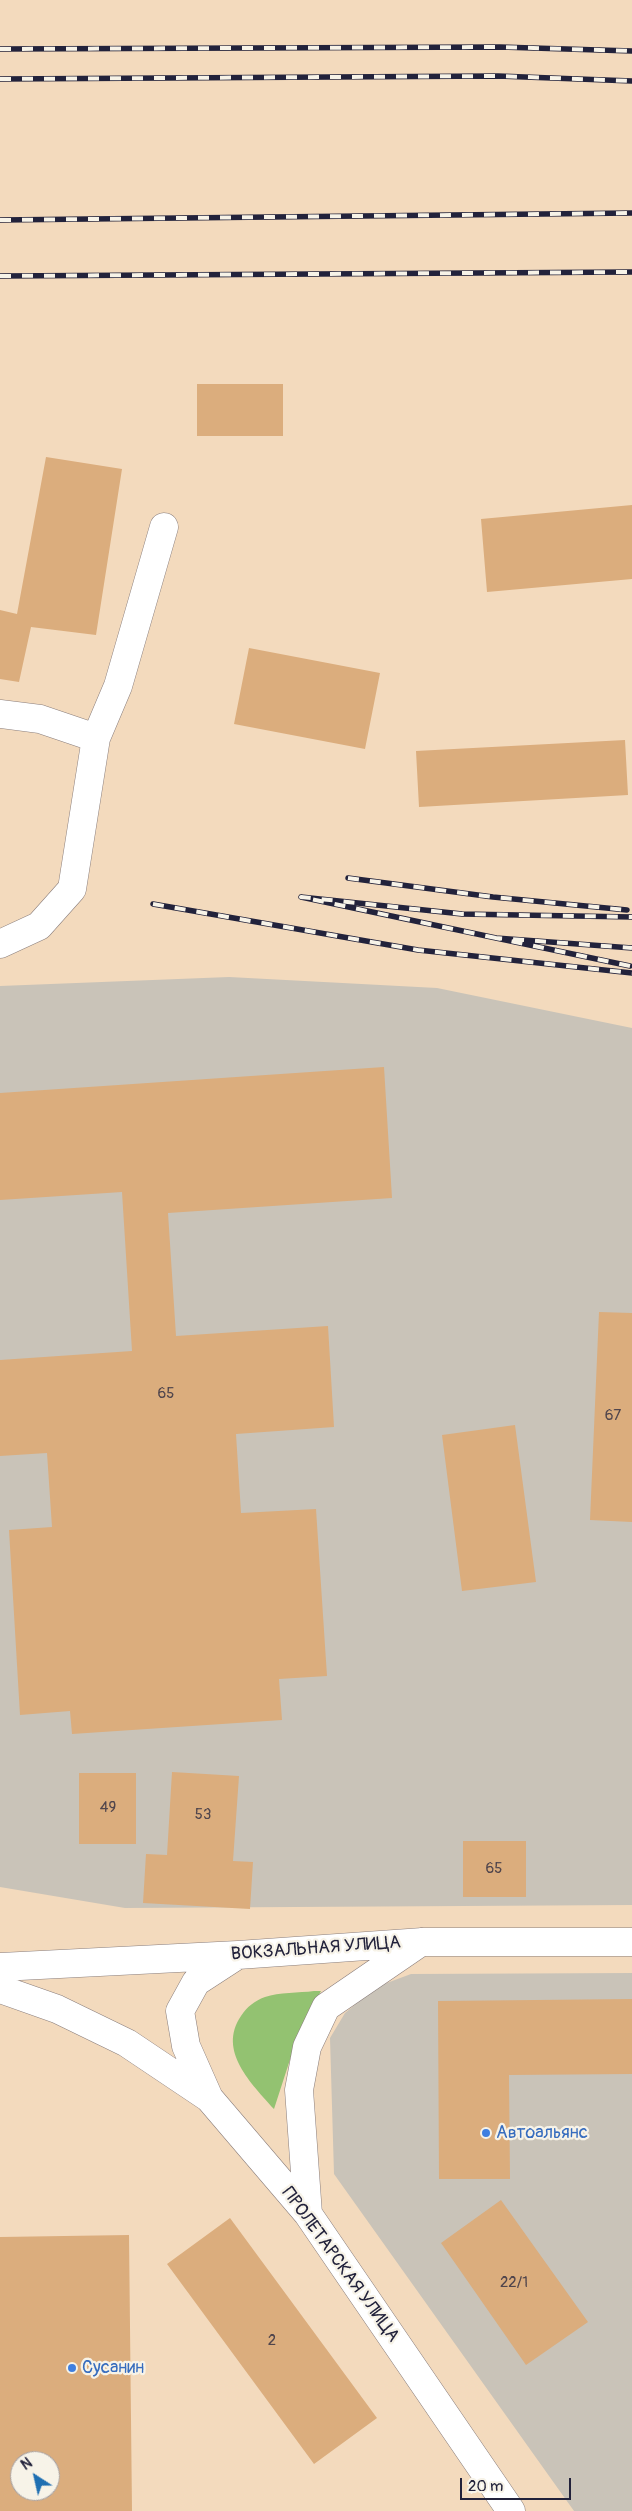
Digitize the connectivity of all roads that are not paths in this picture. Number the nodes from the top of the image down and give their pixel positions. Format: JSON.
{"nodes":[{"id":1,"x":164,"y":527,"type":"dead end"},
{"id":2,"x":0,"y":714,"type":"edge"},
{"id":3,"x":96,"y":738,"type":"junction"},
{"id":4,"x":0,"y":944,"type":"edge"},
{"id":5,"x":423,"y":1942,"type":"junction"},
{"id":6,"x":632,"y":1942,"type":"edge"},
{"id":7,"x":238,"y":1955,"type":"junction"},
{"id":8,"x":0,"y":1967,"type":"edge"},
{"id":9,"x":0,"y":1989,"type":"edge"},
{"id":10,"x":209,"y":2098,"type":"junction"},
{"id":11,"x":308,"y":2214,"type":"junction"},
{"id":12,"x":511,"y":2511,"type":"edge"}],
"edges":[{"from":1,"to":3,"type":"main road"},
{"from":2,"to":3,"type":"main road"},
{"from":3,"to":4,"type":"main road"},
{"from":5,"to":6,"type":"main road","name":"ВОКЗАЛЬНАЯ УЛИЦА"},
{"from":5,"to":7,"type":"main road","name":"ВОКЗАЛЬНАЯ УЛИЦА"},
{"from":5,"to":11,"type":"main road"},
{"from":7,"to":8,"type":"main road","name":"ВОКЗАЛЬНАЯ УЛИЦА"},
{"from":7,"to":10,"type":"main road"},
{"from":9,"to":10,"type":"main road","name":"ПРОЛЕТАРСКАЯ УЛИЦА"},
{"from":10,"to":11,"type":"main road","name":"ПРОЛЕТАРСКАЯ УЛИЦА"},
{"from":11,"to":12,"type":"main road","name":"ПРОЛЕТАРСКАЯ УЛИЦА"}]}
